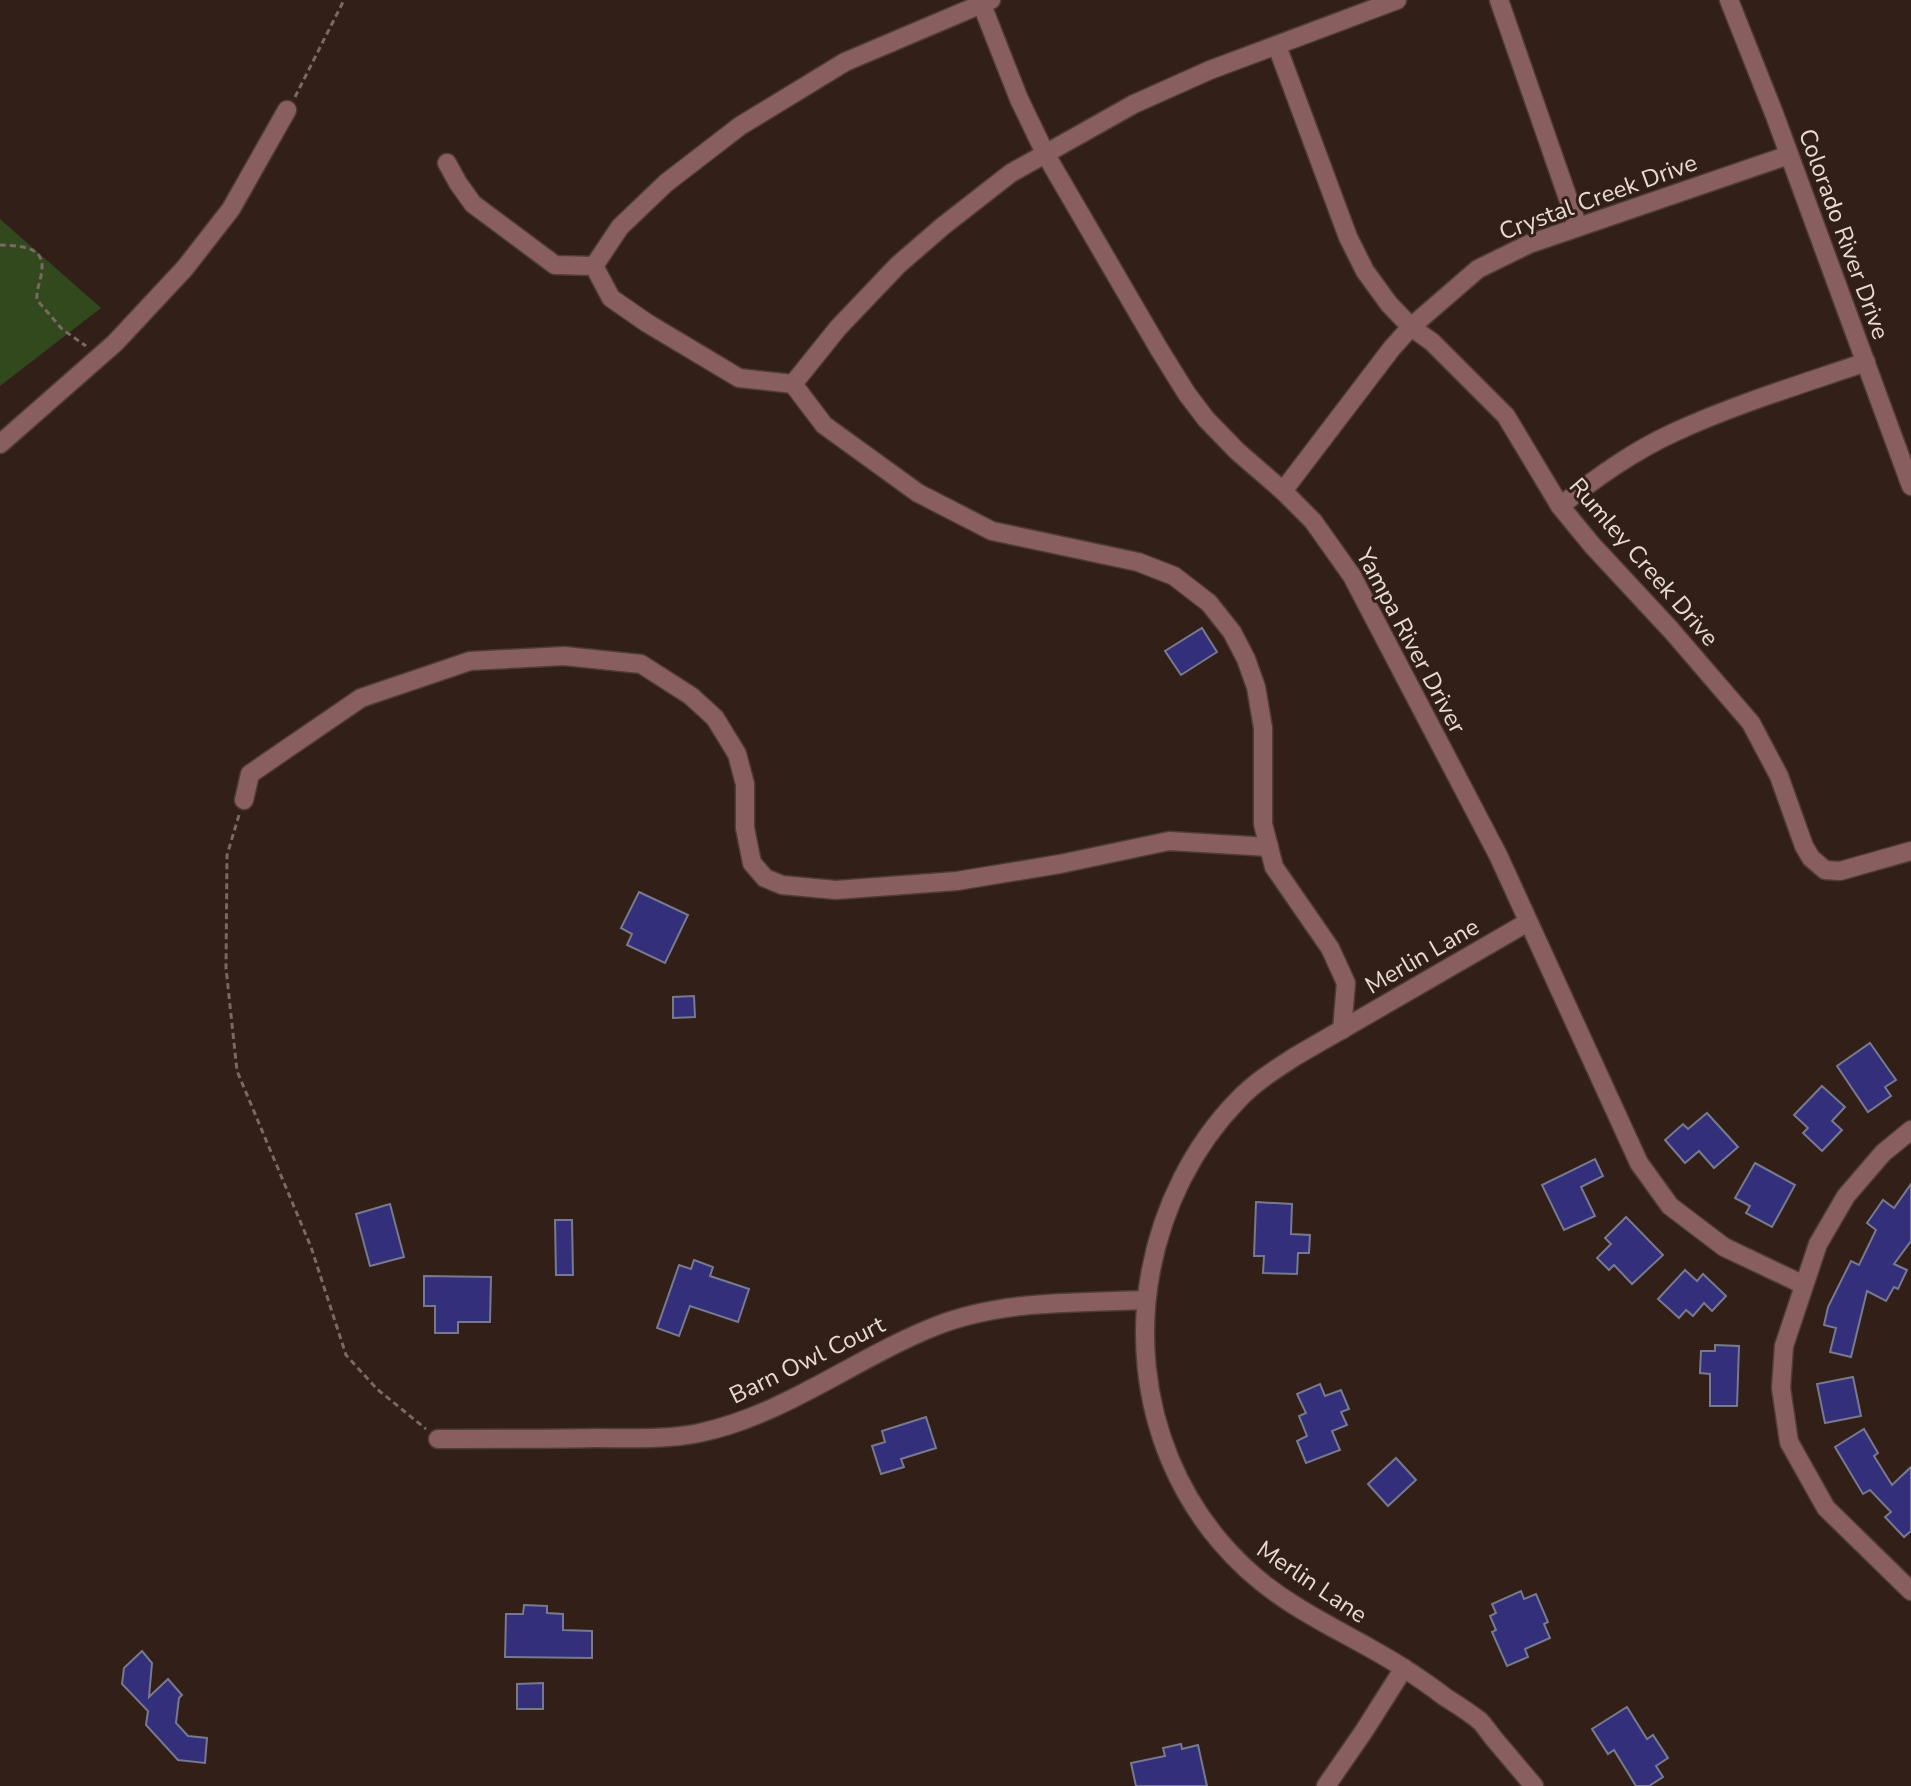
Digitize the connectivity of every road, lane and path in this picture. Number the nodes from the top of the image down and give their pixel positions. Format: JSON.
{"nodes":[{"id":1,"x":344,"y":0,"type":"edge"},
{"id":2,"x":1397,"y":0,"type":"edge"},
{"id":3,"x":1499,"y":0,"type":"edge"},
{"id":4,"x":1729,"y":0,"type":"edge"},
{"id":5,"x":984,"y":1,"type":"edge"},
{"id":6,"x":1277,"y":46,"type":"junction"},
{"id":7,"x":287,"y":110,"type":"joint"},
{"id":8,"x":1046,"y":155,"type":"junction"},
{"id":9,"x":1789,"y":155,"type":"junction"},
{"id":10,"x":447,"y":163,"type":"dead end"},
{"id":11,"x":1578,"y":227,"type":"junction"},
{"id":12,"x":0,"y":245,"type":"edge"},
{"id":13,"x":594,"y":266,"type":"junction"},
{"id":14,"x":1411,"y":327,"type":"junction"},
{"id":15,"x":100,"y":356,"type":"junction"},
{"id":16,"x":1866,"y":362,"type":"junction"},
{"id":17,"x":793,"y":384,"type":"junction"},
{"id":18,"x":0,"y":444,"type":"edge"},
{"id":19,"x":1911,"y":486,"type":"edge"},
{"id":20,"x":1283,"y":491,"type":"junction"},
{"id":21,"x":1560,"y":506,"type":"junction"},
{"id":22,"x":244,"y":800,"type":"joint"},
{"id":23,"x":1269,"y":847,"type":"junction"},
{"id":24,"x":1911,"y":851,"type":"edge"},
{"id":25,"x":1528,"y":922,"type":"junction"},
{"id":26,"x":1342,"y":1030,"type":"junction"},
{"id":27,"x":1911,"y":1130,"type":"edge"},
{"id":28,"x":1804,"y":1285,"type":"junction"},
{"id":29,"x":1145,"y":1300,"type":"junction"},
{"id":30,"x":438,"y":1439,"type":"joint"},
{"id":31,"x":1911,"y":1591,"type":"edge"},
{"id":32,"x":1404,"y":1668,"type":"junction"},
{"id":33,"x":1326,"y":1786,"type":"edge"},
{"id":34,"x":1534,"y":1786,"type":"edge"}],
"edges":[{"from":1,"to":7,"type":"path"},
{"from":2,"to":6,"type":"street"},
{"from":3,"to":11,"type":"street"},
{"from":4,"to":9,"type":"street","name":"Colorado River Drive"},
{"from":5,"to":8,"type":"street","name":"Yampa River Driver"},
{"from":5,"to":13,"type":"street"},
{"from":6,"to":8,"type":"street"},
{"from":6,"to":14,"type":"street","name":"Rumley Creek Drive"},
{"from":7,"to":15,"type":"street"},
{"from":8,"to":17,"type":"street"},
{"from":8,"to":20,"type":"street","name":"Yampa River Driver"},
{"from":9,"to":11,"type":"street","name":"Crystal Creek Drive"},
{"from":9,"to":16,"type":"street","name":"Colorado River Drive"},
{"from":10,"to":13,"type":"street"},
{"from":11,"to":14,"type":"street","name":"Crystal Creek Drive"},
{"from":12,"to":15,"type":"path"},
{"from":13,"to":17,"type":"street"},
{"from":14,"to":20,"type":"street","name":"Crystal Creek Drive"},
{"from":14,"to":21,"type":"street","name":"Rumley Creek Drive"},
{"from":15,"to":18,"type":"street"},
{"from":16,"to":19,"type":"street","name":"Colorado River Drive"},
{"from":16,"to":21,"type":"street"},
{"from":17,"to":23,"type":"street"},
{"from":20,"to":25,"type":"street","name":"Yampa River Driver"},
{"from":21,"to":24,"type":"street","name":"Rumley Creek Drive"},
{"from":22,"to":23,"type":"street"},
{"from":22,"to":30,"type":"path"},
{"from":23,"to":26,"type":"street"},
{"from":25,"to":26,"type":"street","name":"Merlin Lane"},
{"from":25,"to":28,"type":"street","name":"Yampa River Driver"},
{"from":26,"to":29,"type":"street","name":"Merlin Lane"},
{"from":27,"to":28,"type":"street"},
{"from":28,"to":31,"type":"street"},
{"from":29,"to":30,"type":"street","name":"Barn Owl Court"},
{"from":29,"to":32,"type":"street","name":"Merlin Lane"},
{"from":32,"to":33,"type":"street"},
{"from":32,"to":34,"type":"street","name":"Merlin Lane"}]}
